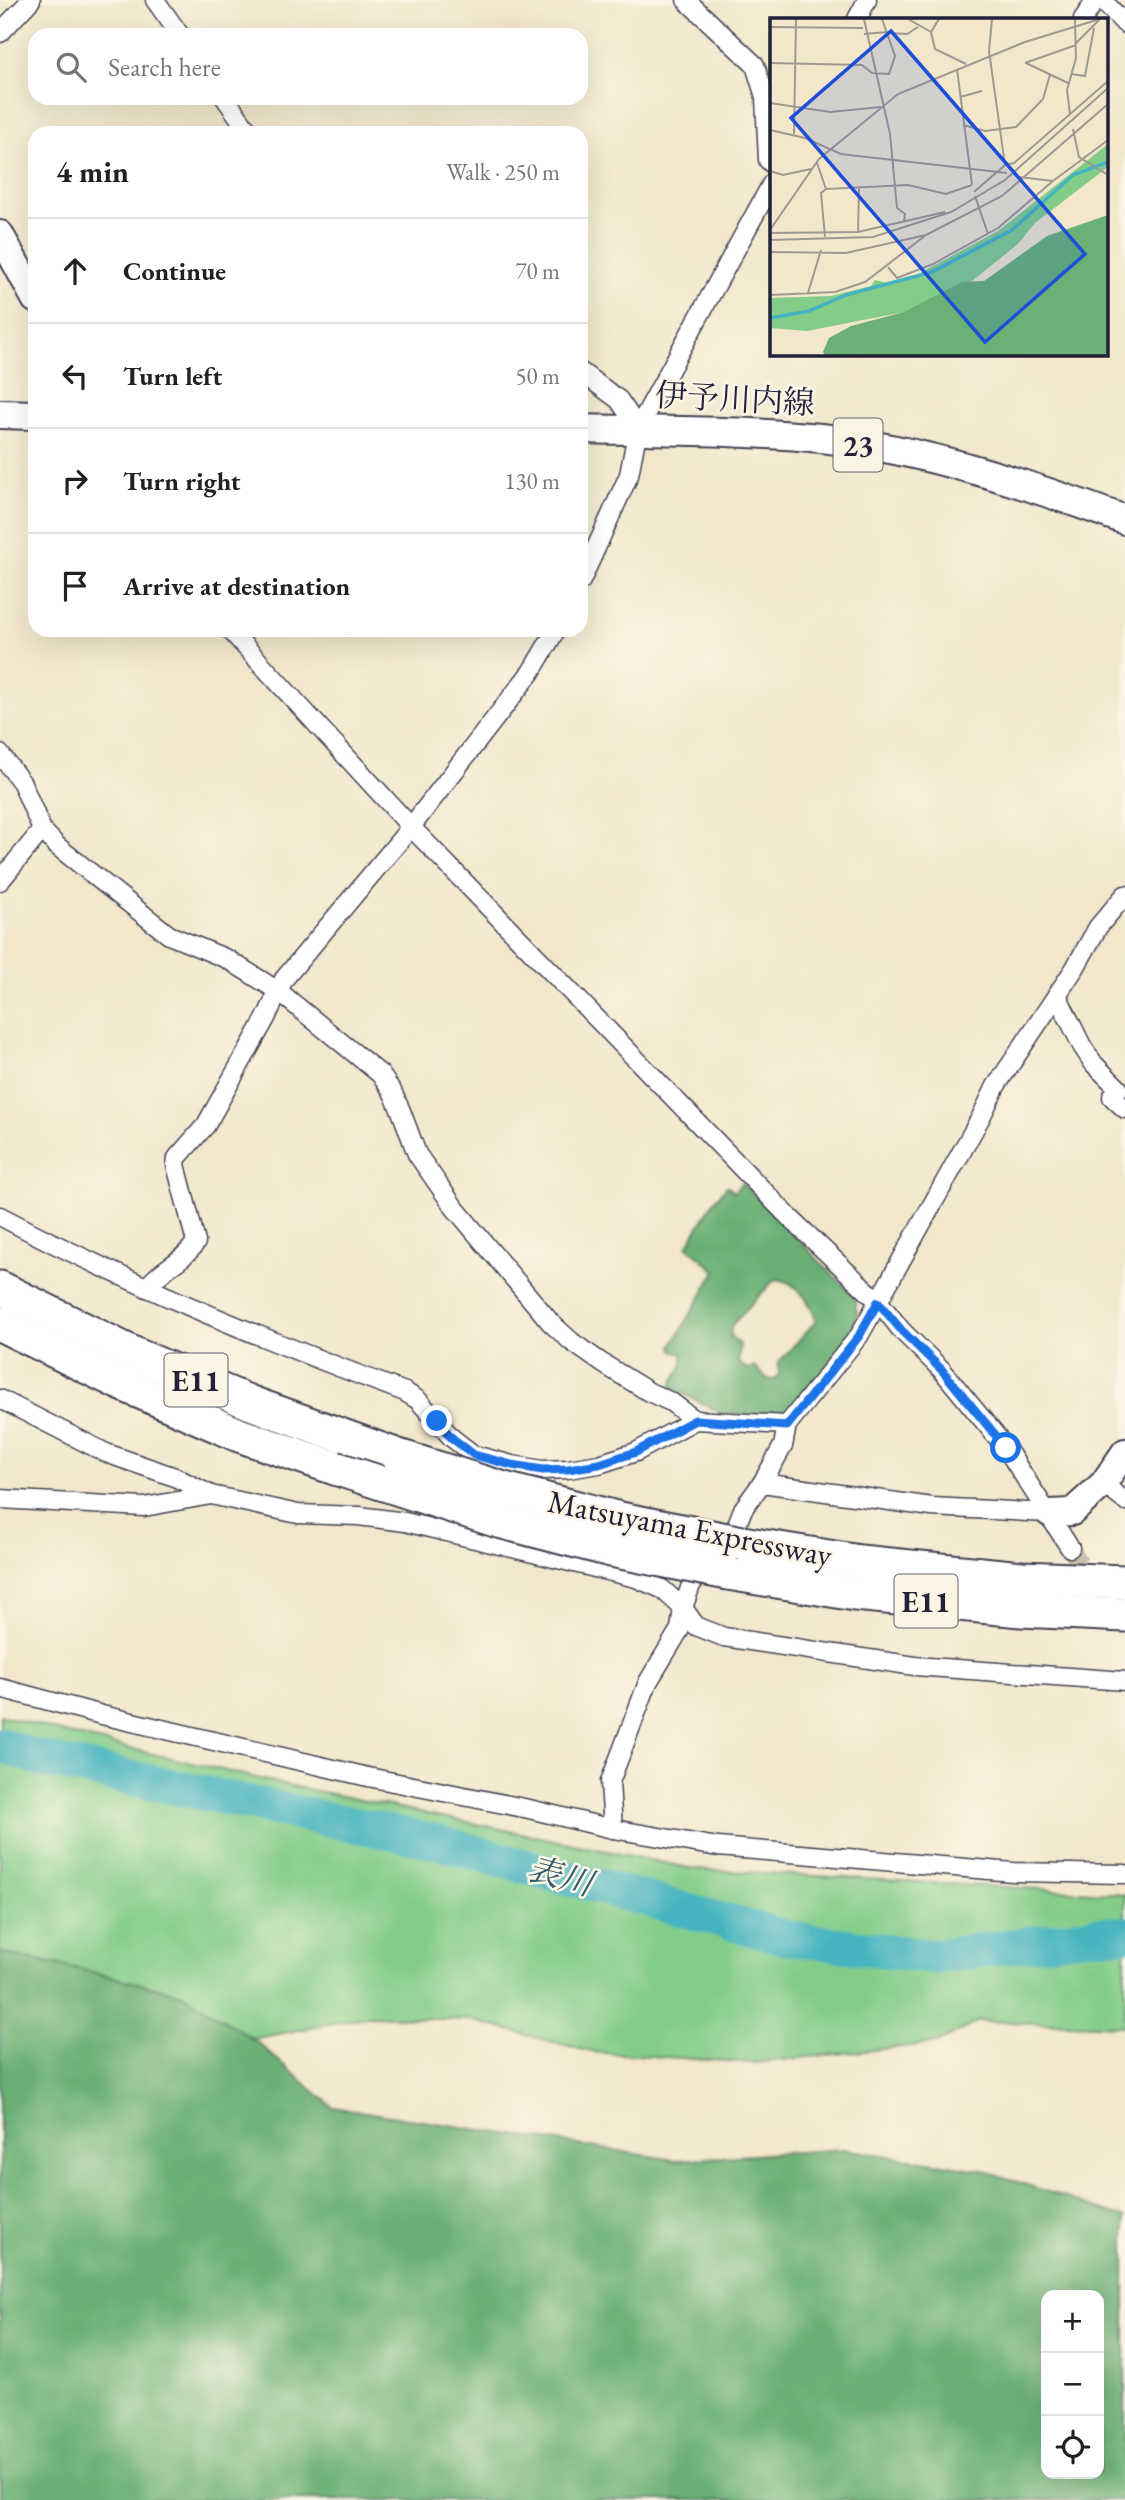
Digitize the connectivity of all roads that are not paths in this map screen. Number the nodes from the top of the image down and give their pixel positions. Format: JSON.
{"nodes":[{"id":1,"x":31,"y":0,"type":"edge"},
{"id":2,"x":155,"y":0,"type":"edge"},
{"id":3,"x":686,"y":0,"type":"edge"},
{"id":4,"x":867,"y":0,"type":"edge"},
{"id":5,"x":1096,"y":0,"type":"edge"},
{"id":6,"x":1102,"y":0,"type":"edge"},
{"id":7,"x":858,"y":18,"type":"edge"},
{"id":8,"x":1084,"y":18,"type":"edge"},
{"id":9,"x":1125,"y":24,"type":"edge"},
{"id":10,"x":175,"y":28,"type":"edge"},
{"id":11,"x":0,"y":33,"type":"edge"},
{"id":12,"x":230,"y":105,"type":"edge"},
{"id":13,"x":245,"y":126,"type":"edge"},
{"id":14,"x":770,"y":162,"type":"edge"},
{"id":15,"x":770,"y":187,"type":"edge"},
{"id":16,"x":0,"y":234,"type":"edge"},
{"id":17,"x":28,"y":286,"type":"edge"},
{"id":18,"x":588,"y":377,"type":"edge"},
{"id":19,"x":0,"y":414,"type":"edge"},
{"id":20,"x":28,"y":415,"type":"edge"},
{"id":21,"x":588,"y":429,"type":"edge"},
{"id":22,"x":638,"y":429,"type":"junction"},
{"id":23,"x":1125,"y":520,"type":"edge"},
{"id":24,"x":588,"y":566,"type":"edge"},
{"id":25,"x":236,"y":637,"type":"edge"},
{"id":26,"x":552,"y":637,"type":"edge"},
{"id":27,"x":0,"y":754,"type":"edge"},
{"id":28,"x":411,"y":827,"type":"junction"},
{"id":29,"x":42,"y":830,"type":"junction"},
{"id":30,"x":0,"y":881,"type":"edge"},
{"id":31,"x":1125,"y":895,"type":"edge"},
{"id":32,"x":278,"y":991,"type":"junction"},
{"id":33,"x":1057,"y":995,"type":"junction"},
{"id":34,"x":1125,"y":1109,"type":"edge"},
{"id":35,"x":0,"y":1216,"type":"edge"},
{"id":36,"x":0,"y":1288,"type":"edge"},
{"id":37,"x":147,"y":1288,"type":"junction"},
{"id":38,"x":878,"y":1302,"type":"junction"},
{"id":39,"x":0,"y":1324,"type":"edge"},
{"id":40,"x":0,"y":1399,"type":"edge"},
{"id":41,"x":695,"y":1420,"type":"junction"},
{"id":42,"x":787,"y":1426,"type":"junction"},
{"id":43,"x":1125,"y":1452,"type":"edge"},
{"id":44,"x":474,"y":1455,"type":"junction"},
{"id":45,"x":762,"y":1483,"type":"junction"},
{"id":46,"x":1104,"y":1484,"type":"junction"},
{"id":47,"x":211,"y":1495,"type":"junction"},
{"id":48,"x":0,"y":1499,"type":"edge"},
{"id":49,"x":1125,"y":1501,"type":"edge"},
{"id":50,"x":1049,"y":1513,"type":"junction"},
{"id":51,"x":405,"y":1522,"type":"junction"},
{"id":52,"x":1070,"y":1548,"type":"tunnel mouth"},
{"id":53,"x":1125,"y":1582,"type":"edge"},
{"id":54,"x":683,"y":1608,"type":"junction"},
{"id":55,"x":1125,"y":1615,"type":"edge"},
{"id":56,"x":1125,"y":1681,"type":"edge"},
{"id":57,"x":0,"y":1688,"type":"edge"},
{"id":58,"x":613,"y":1829,"type":"junction"},
{"id":59,"x":1125,"y":1874,"type":"edge"}],
"edges":[{"from":1,"to":11,"type":"street"},
{"from":2,"to":10,"type":"street"},
{"from":3,"to":14,"type":"street"},
{"from":4,"to":7,"type":"street"},
{"from":5,"to":8,"type":"street"},
{"from":6,"to":9,"type":"street"},
{"from":12,"to":13,"type":"street"},
{"from":15,"to":22,"type":"street"},
{"from":16,"to":17,"type":"street"},
{"from":18,"to":22,"type":"street"},
{"from":19,"to":20,"type":"main road"},
{"from":21,"to":22,"type":"main road","name":"伊予川内線","number":"23"},
{"from":22,"to":23,"type":"main road","name":"伊予川内線","number":"23"},
{"from":22,"to":24,"type":"street"},
{"from":25,"to":28,"type":"street"},
{"from":26,"to":28,"type":"street"},
{"from":27,"to":29,"type":"street"},
{"from":28,"to":32,"type":"street"},
{"from":28,"to":38,"type":"street"},
{"from":29,"to":30,"type":"street"},
{"from":29,"to":32,"type":"street"},
{"from":31,"to":33,"type":"street"},
{"from":32,"to":37,"type":"street"},
{"from":32,"to":41,"type":"street"},
{"from":33,"to":34,"type":"street"},
{"from":33,"to":38,"type":"street"},
{"from":35,"to":37,"type":"street"},
{"from":36,"to":53,"type":"highway","name":"Matsuyama Expressway","number":"E11","bridge":true},
{"from":37,"to":44,"type":"street"},
{"from":38,"to":42,"type":"street"},
{"from":38,"to":50,"type":"street"},
{"from":39,"to":55,"type":"highway","name":"Matsuyama Expressway","number":"E11","bridge":true},
{"from":40,"to":47,"type":"street"},
{"from":41,"to":42,"type":"street"},
{"from":41,"to":44,"type":"street"},
{"from":42,"to":45,"type":"street"},
{"from":43,"to":46,"type":"street"},
{"from":44,"to":51,"type":"street"},
{"from":45,"to":50,"type":"street"},
{"from":45,"to":54,"type":"street"},
{"from":46,"to":49,"type":"street"},
{"from":46,"to":50,"type":"street"},
{"from":47,"to":48,"type":"street"},
{"from":47,"to":51,"type":"street"},
{"from":50,"to":52,"type":"street"},
{"from":51,"to":54,"type":"street"},
{"from":54,"to":56,"type":"street"},
{"from":54,"to":58,"type":"street"},
{"from":57,"to":58,"type":"street"},
{"from":58,"to":59,"type":"street"}]}
